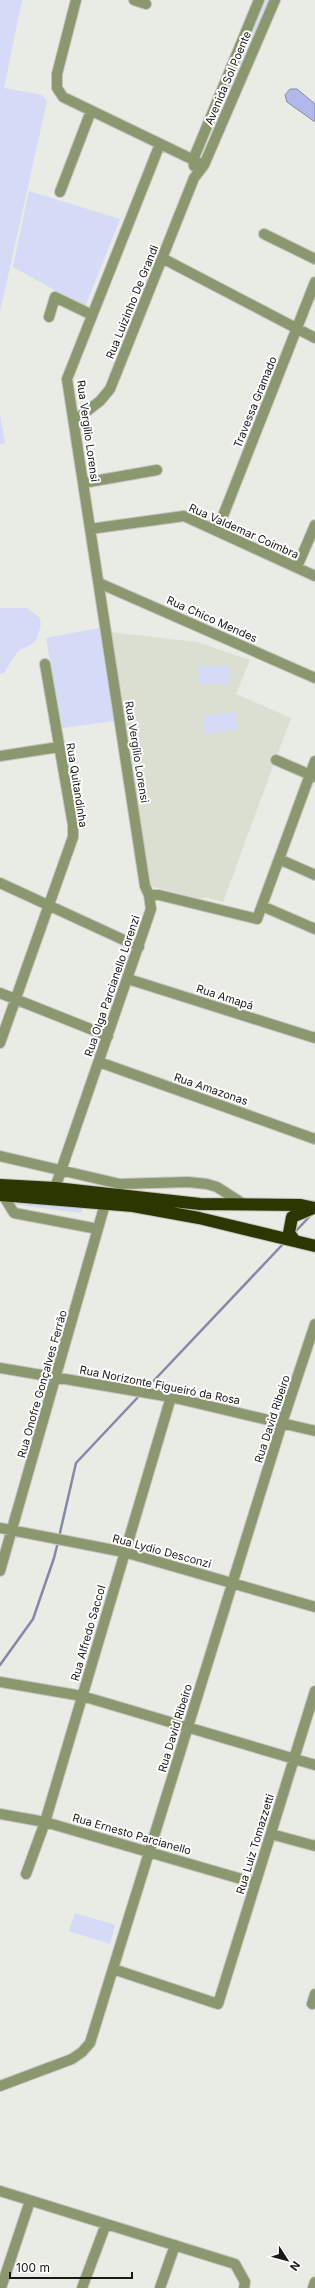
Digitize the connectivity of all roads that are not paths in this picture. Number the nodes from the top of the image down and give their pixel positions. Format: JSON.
{"nodes":[{"id":1,"x":76,"y":0,"type":"edge"},
{"id":2,"x":134,"y":0,"type":"edge"},
{"id":3,"x":259,"y":0,"type":"edge"},
{"id":4,"x":275,"y":0,"type":"edge"},
{"id":5,"x":146,"y":4,"type":"dead end"},
{"id":6,"x":91,"y":111,"type":"junction"},
{"id":7,"x":160,"y":144,"type":"junction"},
{"id":8,"x":194,"y":160,"type":"junction"},
{"id":9,"x":204,"y":165,"type":"junction"},
{"id":10,"x":194,"y":178,"type":"junction"},
{"id":11,"x":60,"y":192,"type":"dead end"},
{"id":12,"x":264,"y":234,"type":"dead end"},
{"id":13,"x":162,"y":258,"type":"junction"},
{"id":14,"x":315,"y":258,"type":"edge"},
{"id":15,"x":315,"y":282,"type":"edge"},
{"id":16,"x":92,"y":315,"type":"junction"},
{"id":17,"x":49,"y":316,"type":"dead end"},
{"id":18,"x":296,"y":329,"type":"junction"},
{"id":19,"x":315,"y":338,"type":"edge"},
{"id":20,"x":74,"y":421,"type":"junction"},
{"id":21,"x":157,"y":470,"type":"dead end"},
{"id":22,"x":83,"y":483,"type":"junction"},
{"id":23,"x":315,"y":525,"type":"edge"},
{"id":24,"x":90,"y":529,"type":"junction"},
{"id":25,"x":217,"y":531,"type":"junction"},
{"id":26,"x":297,"y":568,"type":"junction"},
{"id":27,"x":315,"y":576,"type":"edge"},
{"id":28,"x":99,"y":583,"type":"junction"},
{"id":29,"x":45,"y":664,"type":"dead end"},
{"id":30,"x":315,"y":678,"type":"edge"},
{"id":31,"x":59,"y":746,"type":"junction"},
{"id":32,"x":0,"y":756,"type":"edge"},
{"id":33,"x":276,"y":760,"type":"dead end"},
{"id":34,"x":315,"y":762,"type":"edge"},
{"id":35,"x":312,"y":776,"type":"edge"},
{"id":36,"x":279,"y":859,"type":"junction"},
{"id":37,"x":315,"y":875,"type":"edge"},
{"id":38,"x":0,"y":883,"type":"edge"},
{"id":39,"x":149,"y":895,"type":"junction"},
{"id":40,"x":48,"y":906,"type":"junction"},
{"id":41,"x":262,"y":906,"type":"junction"},
{"id":42,"x":315,"y":928,"type":"edge"},
{"id":43,"x":139,"y":947,"type":"junction"},
{"id":44,"x":128,"y":979,"type":"junction"},
{"id":45,"x":0,"y":993,"type":"edge"},
{"id":46,"x":16,"y":999,"type":"junction"},
{"id":47,"x":108,"y":1036,"type":"junction"},
{"id":48,"x":315,"y":1038,"type":"edge"},
{"id":49,"x":0,"y":1043,"type":"edge"},
{"id":50,"x":99,"y":1062,"type":"junction"},
{"id":51,"x":315,"y":1139,"type":"edge"},
{"id":52,"x":0,"y":1156,"type":"edge"},
{"id":53,"x":62,"y":1171,"type":"junction"},
{"id":54,"x":217,"y":1187,"type":"junction"},
{"id":55,"x":55,"y":1188,"type":"junction"},
{"id":56,"x":1,"y":1192,"type":"edge"},
{"id":57,"x":105,"y":1204,"type":"junction"},
{"id":58,"x":221,"y":1204,"type":"junction"},
{"id":59,"x":247,"y":1206,"type":"junction"},
{"id":60,"x":315,"y":1208,"type":"edge"},
{"id":61,"x":98,"y":1229,"type":"junction"},
{"id":62,"x":295,"y":1241,"type":"junction"},
{"id":63,"x":315,"y":1246,"type":"edge"},
{"id":64,"x":315,"y":1324,"type":"edge"},
{"id":65,"x":0,"y":1368,"type":"edge"},
{"id":66,"x":57,"y":1377,"type":"junction"},
{"id":67,"x":171,"y":1397,"type":"junction"},
{"id":68,"x":282,"y":1423,"type":"junction"},
{"id":69,"x":315,"y":1431,"type":"edge"},
{"id":70,"x":0,"y":1528,"type":"edge"},
{"id":71,"x":12,"y":1530,"type":"junction"},
{"id":72,"x":124,"y":1552,"type":"junction"},
{"id":73,"x":0,"y":1570,"type":"edge"},
{"id":74,"x":232,"y":1583,"type":"junction"},
{"id":75,"x":315,"y":1607,"type":"edge"},
{"id":76,"x":0,"y":1682,"type":"edge"},
{"id":77,"x":315,"y":1691,"type":"edge"},
{"id":78,"x":82,"y":1696,"type":"junction"},
{"id":79,"x":188,"y":1727,"type":"junction"},
{"id":80,"x":294,"y":1759,"type":"junction"},
{"id":81,"x":315,"y":1765,"type":"edge"},
{"id":82,"x":0,"y":1814,"type":"edge"},
{"id":83,"x":45,"y":1822,"type":"junction"},
{"id":84,"x":271,"y":1834,"type":"junction"},
{"id":85,"x":315,"y":1846,"type":"edge"},
{"id":86,"x":150,"y":1851,"type":"junction"},
{"id":87,"x":26,"y":1874,"type":"dead end"},
{"id":88,"x":256,"y":1883,"type":"junction"},
{"id":89,"x":113,"y":1969,"type":"junction"},
{"id":90,"x":315,"y":1994,"type":"edge"},
{"id":91,"x":312,"y":2004,"type":"dead end"},
{"id":92,"x":0,"y":2086,"type":"edge"},
{"id":93,"x":0,"y":2191,"type":"edge"},
{"id":94,"x":30,"y":2201,"type":"junction"},
{"id":95,"x":106,"y":2224,"type":"junction"},
{"id":96,"x":175,"y":2245,"type":"junction"},
{"id":97,"x":315,"y":2282,"type":"edge"},
{"id":98,"x":1,"y":2288,"type":"edge"},
{"id":99,"x":82,"y":2288,"type":"edge"},
{"id":100,"x":160,"y":2288,"type":"edge"},
{"id":101,"x":244,"y":2288,"type":"edge"},
{"id":102,"x":313,"y":2288,"type":"edge"}],
"edges":[{"from":1,"to":6,"type":"street"},
{"from":2,"to":5,"type":"street"},
{"from":3,"to":8,"type":"street","name":"Avenida Sol Poente"},
{"from":4,"to":9,"type":"street","name":"Avenida Sol Poente"},
{"from":6,"to":7,"type":"street"},
{"from":6,"to":11,"type":"street"},
{"from":7,"to":8,"type":"street"},
{"from":7,"to":16,"type":"street","name":"Rua Vergílio Lorensi"},
{"from":8,"to":9,"type":"street"},
{"from":8,"to":10,"type":"street","name":"Rua Luizinho De Grandi"},
{"from":9,"to":10,"type":"street","name":"Rua Luizinho De Grandi"},
{"from":10,"to":13,"type":"street","name":"Rua Luizinho De Grandi"},
{"from":12,"to":14,"type":"street"},
{"from":13,"to":18,"type":"street"},
{"from":13,"to":20,"type":"street","name":"Rua Luizinho De Grandi"},
{"from":15,"to":18,"type":"street","name":"Travessa Gramado"},
{"from":16,"to":17,"type":"street"},
{"from":16,"to":20,"type":"street","name":"Rua Vergílio Lorensi"},
{"from":18,"to":19,"type":"street"},
{"from":18,"to":25,"type":"street","name":"Travessa Gramado"},
{"from":20,"to":22,"type":"street","name":"Rua Vergílio Lorensi"},
{"from":21,"to":22,"type":"street"},
{"from":22,"to":24,"type":"street","name":"Rua Vergílio Lorensi"},
{"from":23,"to":26,"type":"street"},
{"from":24,"to":25,"type":"street","name":"Rua Valdemar Coimbra"},
{"from":24,"to":28,"type":"street","name":"Rua Vergílio Lorensi"},
{"from":25,"to":26,"type":"street","name":"Rua Valdemar Coimbra"},
{"from":26,"to":27,"type":"street","name":"Rua Valdemar Coimbra"},
{"from":28,"to":30,"type":"street","name":"Rua Chico Mendes"},
{"from":28,"to":39,"type":"street","name":"Rua Vergílio Lorensi"},
{"from":29,"to":31,"type":"street","name":"Rua Quitandinha"},
{"from":31,"to":32,"type":"street"},
{"from":31,"to":40,"type":"street","name":"Rua Quitandinha"},
{"from":33,"to":35,"type":"street"},
{"from":34,"to":35,"type":"street"},
{"from":35,"to":36,"type":"street"},
{"from":36,"to":37,"type":"street"},
{"from":36,"to":41,"type":"street"},
{"from":38,"to":40,"type":"street"},
{"from":39,"to":41,"type":"street"},
{"from":39,"to":43,"type":"street","name":"Rua Olga Parcianello Lorenzi"},
{"from":40,"to":43,"type":"street"},
{"from":40,"to":46,"type":"street","name":"Rua Quitandinha"},
{"from":41,"to":42,"type":"street"},
{"from":43,"to":44,"type":"street","name":"Rua Olga Parcianello Lorenzi"},
{"from":44,"to":47,"type":"street","name":"Rua Olga Parcianello Lorenzi"},
{"from":44,"to":48,"type":"street","name":"Rua Amapá"},
{"from":45,"to":46,"type":"street"},
{"from":46,"to":47,"type":"street"},
{"from":46,"to":49,"type":"street","name":"Rua Quitandinha"},
{"from":47,"to":50,"type":"street","name":"Rua Olga Parcianello Lorenzi"},
{"from":50,"to":51,"type":"street","name":"Rua Amazonas"},
{"from":50,"to":53,"type":"street","name":"Rua Olga Parcianello Lorenzi"},
{"from":52,"to":53,"type":"street"},
{"from":53,"to":54,"type":"street"},
{"from":53,"to":55,"type":"street","name":"Rua Olga Parcianello Lorenzi"},
{"from":54,"to":58,"type":"street"},
{"from":54,"to":59,"type":"street"},
{"from":55,"to":56,"type":"highway"},
{"from":55,"to":58,"type":"highway"},
{"from":56,"to":57,"type":"highway"},
{"from":56,"to":61,"type":"street"},
{"from":57,"to":61,"type":"street","name":"Rua Onofre Gonçalves Ferrão"},
{"from":57,"to":62,"type":"highway"},
{"from":58,"to":59,"type":"highway"},
{"from":59,"to":60,"type":"highway"},
{"from":60,"to":62,"type":"highway"},
{"from":61,"to":66,"type":"street","name":"Rua Onofre Gonçalves Ferrão"},
{"from":62,"to":63,"type":"highway"},
{"from":64,"to":68,"type":"street","name":"Rua David Ribeiro"},
{"from":65,"to":66,"type":"street","name":"Rua Norizonte Figueiró da Rosa"},
{"from":66,"to":67,"type":"street","name":"Rua Norizonte Figueiró da Rosa"},
{"from":66,"to":71,"type":"street","name":"Rua Onofre Gonçalves Ferrão"},
{"from":67,"to":68,"type":"street","name":"Rua Norizonte Figueiró da Rosa"},
{"from":67,"to":72,"type":"street","name":"Rua Alfredo Saccol"},
{"from":68,"to":69,"type":"street","name":"Rua Norizonte Figueiró da Rosa"},
{"from":68,"to":74,"type":"street","name":"Rua David Ribeiro"},
{"from":70,"to":71,"type":"street","name":"Rua Lydio Desconzi"},
{"from":71,"to":72,"type":"street","name":"Rua Lydio Desconzi"},
{"from":71,"to":73,"type":"street","name":"Rua Onofre Gonçalves Ferrão"},
{"from":72,"to":74,"type":"street","name":"Rua Lydio Desconzi"},
{"from":72,"to":78,"type":"street","name":"Rua Alfredo Saccol"},
{"from":74,"to":75,"type":"street","name":"Rua Lydio Desconzi"},
{"from":74,"to":79,"type":"street","name":"Rua David Ribeiro"},
{"from":76,"to":78,"type":"street"},
{"from":77,"to":80,"type":"street","name":"Rua Luiz Tomazzetti"},
{"from":78,"to":79,"type":"street"},
{"from":78,"to":83,"type":"street","name":"Rua Alfredo Saccol"},
{"from":79,"to":80,"type":"street"},
{"from":79,"to":86,"type":"street","name":"Rua David Ribeiro"},
{"from":80,"to":81,"type":"street"},
{"from":80,"to":84,"type":"street","name":"Rua Luiz Tomazzetti"},
{"from":82,"to":83,"type":"street","name":"Rua Ernesto Parcianello"},
{"from":83,"to":86,"type":"street","name":"Rua Ernesto Parcianello"},
{"from":83,"to":87,"type":"street","name":"Rua Alfredo Saccol"},
{"from":84,"to":85,"type":"street"},
{"from":84,"to":88,"type":"street","name":"Rua Luiz Tomazzetti"},
{"from":86,"to":88,"type":"street","name":"Rua Ernesto Parcianello"},
{"from":86,"to":89,"type":"street","name":"Rua David Ribeiro"},
{"from":88,"to":89,"type":"street","name":"Rua Luiz Tomazzetti"},
{"from":89,"to":92,"type":"street","name":"Rua David Ribeiro"},
{"from":90,"to":91,"type":"street"},
{"from":93,"to":94,"type":"street"},
{"from":94,"to":95,"type":"street"},
{"from":94,"to":98,"type":"street"},
{"from":95,"to":96,"type":"street"},
{"from":95,"to":99,"type":"street"},
{"from":96,"to":100,"type":"street"},
{"from":96,"to":101,"type":"street"},
{"from":97,"to":102,"type":"street"}]}
